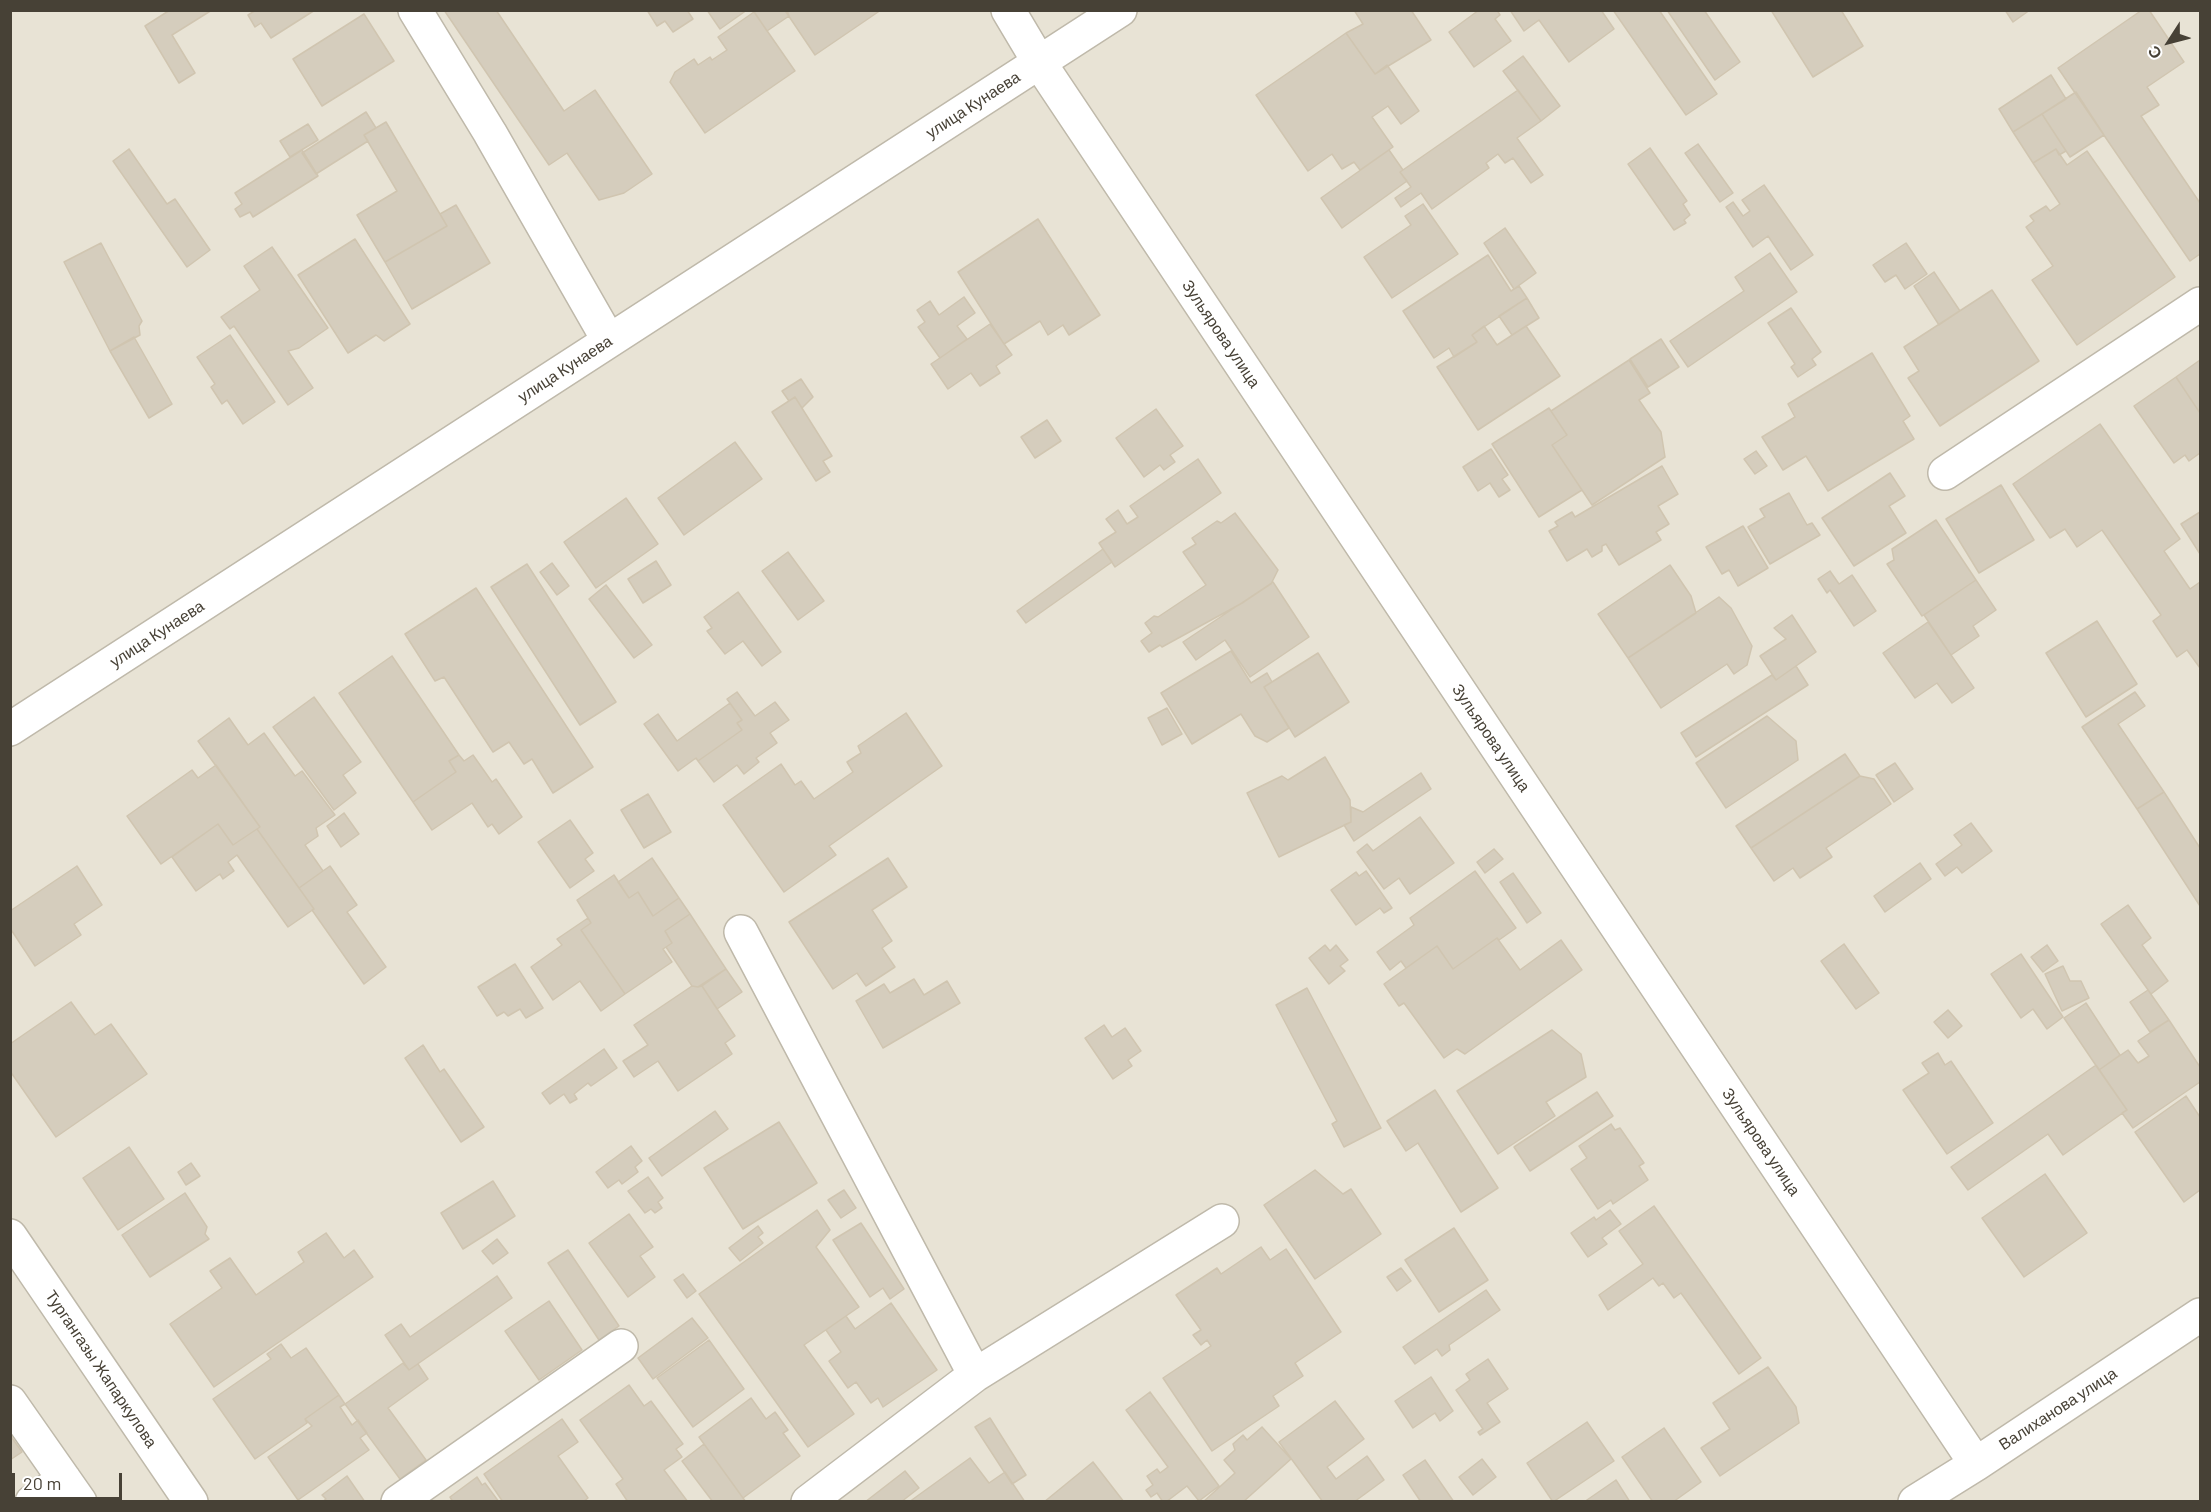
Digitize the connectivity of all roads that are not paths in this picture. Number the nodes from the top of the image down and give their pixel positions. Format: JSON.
{"nodes":[{"id":1,"x":415,"y":10,"type":"edge"},
{"id":2,"x":1008,"y":10,"type":"edge"},
{"id":3,"x":1120,"y":10,"type":"edge"},
{"id":4,"x":1039,"y":62,"type":"junction"},
{"id":5,"x":2200,"y":304,"type":"edge"},
{"id":6,"x":609,"y":341,"type":"junction"},
{"id":7,"x":1945,"y":472,"type":"dead end"},
{"id":8,"x":10,"y":729,"type":"edge"},
{"id":9,"x":741,"y":932,"type":"dead end"},
{"id":10,"x":1222,"y":1221,"type":"dead end"},
{"id":11,"x":10,"y":1236,"type":"edge"},
{"id":12,"x":2200,"y":1315,"type":"edge"},
{"id":13,"x":621,"y":1346,"type":"dead end"},
{"id":14,"x":975,"y":1375,"type":"junction"},
{"id":15,"x":10,"y":1402,"type":"edge"},
{"id":16,"x":1976,"y":1464,"type":"junction"},
{"id":17,"x":72,"y":1490,"type":"edge"},
{"id":18,"x":32,"y":1502,"type":"edge"},
{"id":19,"x":191,"y":1502,"type":"edge"},
{"id":20,"x":398,"y":1502,"type":"edge"},
{"id":21,"x":808,"y":1502,"type":"edge"},
{"id":22,"x":1915,"y":1502,"type":"edge"}],
"edges":[{"from":1,"to":6,"type":"street"},
{"from":2,"to":4,"type":"street","name":"Зульярова улица"},
{"from":3,"to":4,"type":"street","name":"улица Кунаева"},
{"from":4,"to":6,"type":"street","name":"улица Кунаева"},
{"from":4,"to":16,"type":"street","name":"Зульярова улица"},
{"from":5,"to":7,"type":"street"},
{"from":6,"to":8,"type":"street","name":"улица Кунаева"},
{"from":9,"to":14,"type":"street"},
{"from":10,"to":14,"type":"street"},
{"from":11,"to":19,"type":"street","name":"Тургангазы Жапаркулова"},
{"from":12,"to":16,"type":"street","name":"Валиханова улица"},
{"from":13,"to":20,"type":"street"},
{"from":14,"to":21,"type":"street"},
{"from":15,"to":17,"type":"street"},
{"from":16,"to":22,"type":"street","name":"Валиханова улица"},
{"from":17,"to":18,"type":"street"}]}
